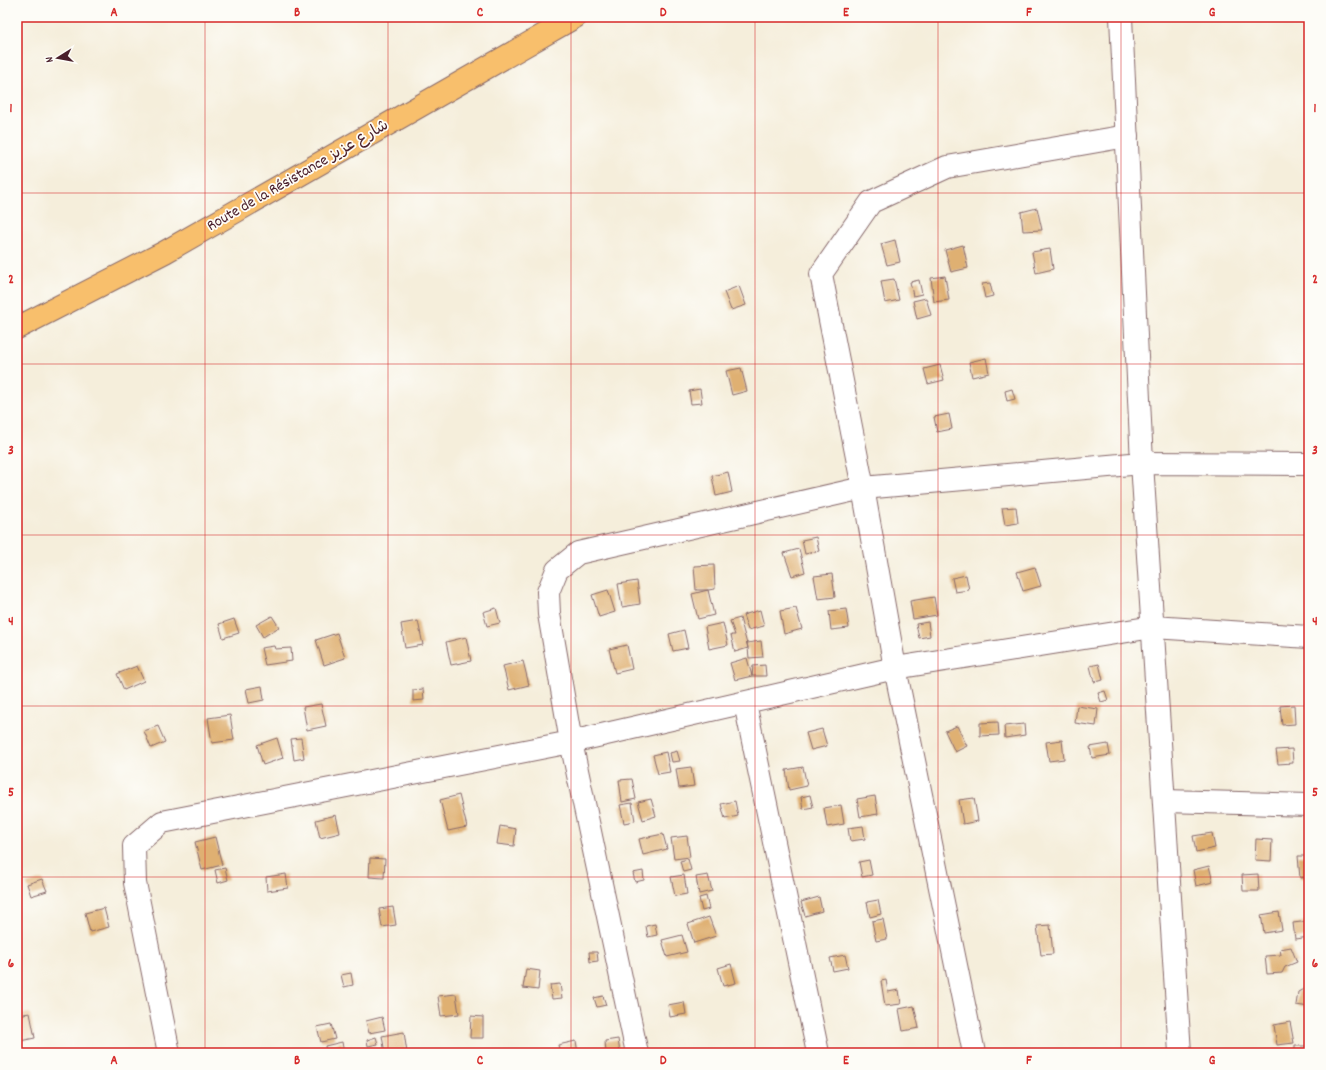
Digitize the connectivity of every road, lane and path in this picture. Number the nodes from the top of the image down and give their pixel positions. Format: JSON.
{"nodes":[{"id":1,"x":575,"y":17,"type":"edge"},
{"id":2,"x":1121,"y":17,"type":"edge"},
{"id":3,"x":1126,"y":136,"type":"junction"},
{"id":4,"x":17,"y":328,"type":"edge"},
{"id":5,"x":1142,"y":463,"type":"junction"},
{"id":6,"x":1309,"y":464,"type":"edge"},
{"id":7,"x":863,"y":488,"type":"junction"},
{"id":8,"x":1153,"y":627,"type":"junction"},
{"id":9,"x":1309,"y":637,"type":"edge"},
{"id":10,"x":895,"y":668,"type":"junction"},
{"id":11,"x":745,"y":703,"type":"junction"},
{"id":12,"x":571,"y":742,"type":"junction"},
{"id":13,"x":1164,"y":801,"type":"junction"},
{"id":14,"x":1309,"y":805,"type":"edge"},
{"id":15,"x":170,"y":1053,"type":"edge"},
{"id":16,"x":637,"y":1053,"type":"edge"},
{"id":17,"x":818,"y":1053,"type":"edge"},
{"id":18,"x":974,"y":1053,"type":"edge"},
{"id":19,"x":1180,"y":1053,"type":"edge"}],
"edges":[{"from":1,"to":4,"type":"main road","name":"Route de la Résistance شارع عزيز"},
{"from":2,"to":3,"type":"street"},
{"from":3,"to":5,"type":"street"},
{"from":3,"to":7,"type":"street"},
{"from":5,"to":6,"type":"street"},
{"from":5,"to":7,"type":"street"},
{"from":5,"to":8,"type":"street"},
{"from":7,"to":10,"type":"street"},
{"from":7,"to":12,"type":"street"},
{"from":8,"to":9,"type":"street"},
{"from":8,"to":10,"type":"street"},
{"from":8,"to":13,"type":"street"},
{"from":10,"to":11,"type":"street"},
{"from":10,"to":18,"type":"street"},
{"from":11,"to":12,"type":"street"},
{"from":11,"to":17,"type":"street"},
{"from":12,"to":15,"type":"street"},
{"from":12,"to":16,"type":"street"},
{"from":13,"to":14,"type":"street"},
{"from":13,"to":19,"type":"street"}]}
